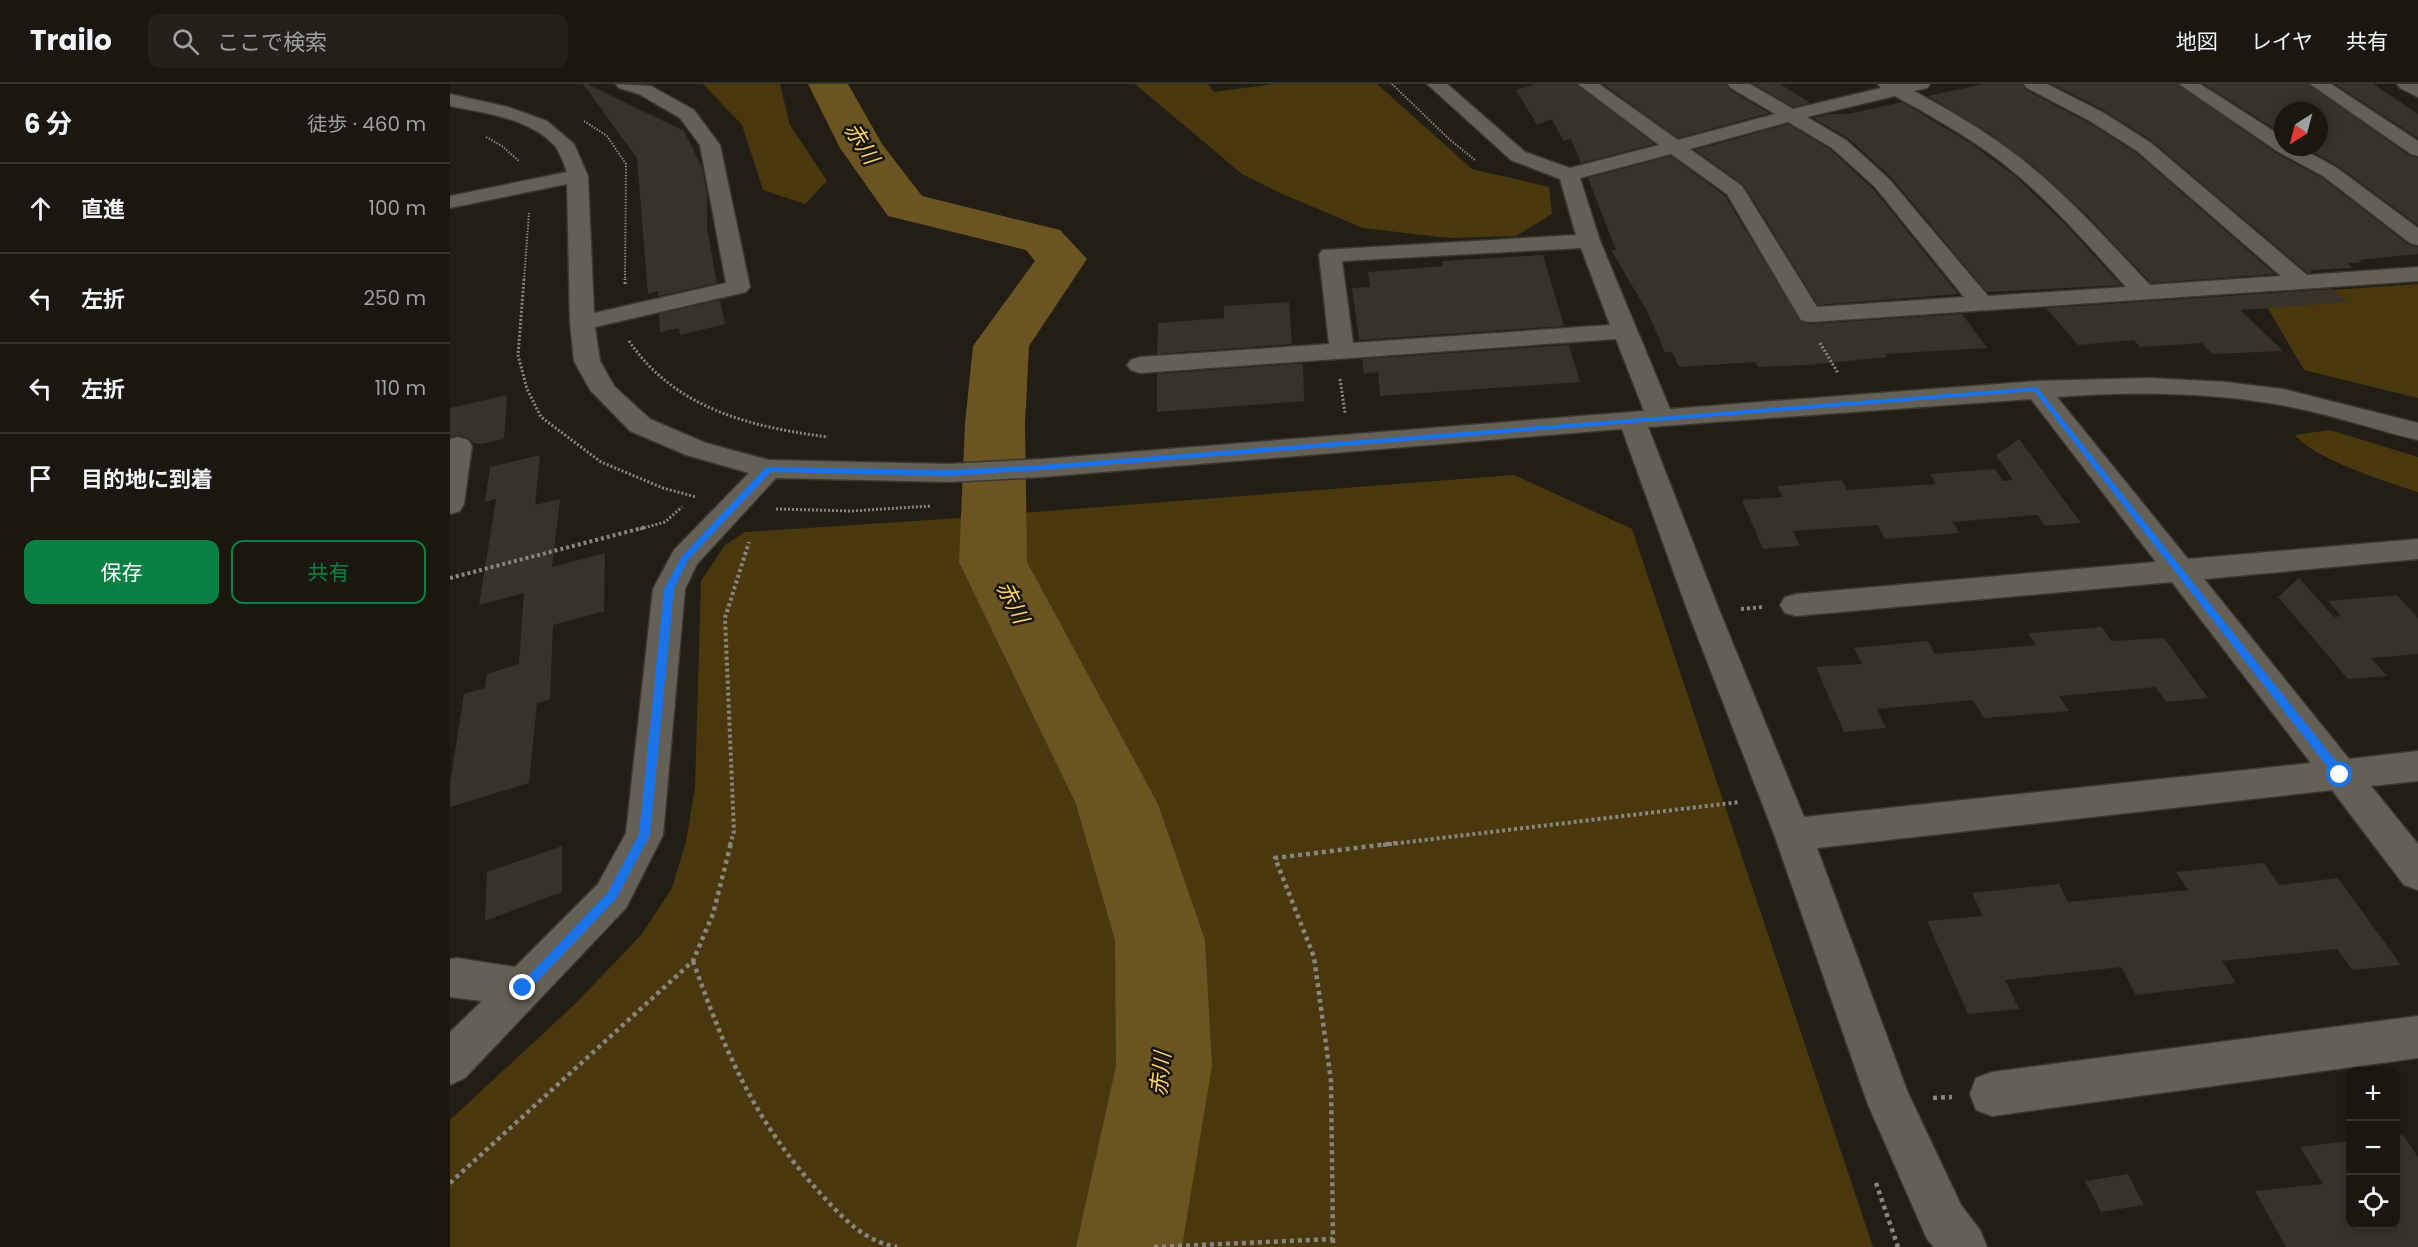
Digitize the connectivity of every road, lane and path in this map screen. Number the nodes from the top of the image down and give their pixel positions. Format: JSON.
{"nodes":[{"id":1,"x":625,"y":84,"type":"edge"},
{"id":2,"x":1436,"y":84,"type":"edge"},
{"id":3,"x":1587,"y":84,"type":"edge"},
{"id":4,"x":1737,"y":84,"type":"edge"},
{"id":5,"x":1922,"y":84,"type":"edge"},
{"id":6,"x":2033,"y":84,"type":"edge"},
{"id":7,"x":2188,"y":84,"type":"edge"},
{"id":8,"x":2319,"y":84,"type":"edge"},
{"id":9,"x":2406,"y":84,"type":"edge"},
{"id":10,"x":1892,"y":87,"type":"edge"},
{"id":11,"x":483,"y":88,"type":"dead end"},
{"id":12,"x":2418,"y":91,"type":"edge"},
{"id":13,"x":451,"y":101,"type":"edge"},
{"id":14,"x":1789,"y":116,"type":"junction"},
{"id":15,"x":2274,"y":140,"type":"edge"},
{"id":16,"x":1675,"y":146,"type":"junction"},
{"id":17,"x":2418,"y":150,"type":"edge"},
{"id":18,"x":2301,"y":156,"type":"edge"},
{"id":19,"x":1569,"y":175,"type":"junction"},
{"id":20,"x":578,"y":176,"type":"junction"},
{"id":21,"x":450,"y":202,"type":"edge"},
{"id":22,"x":2418,"y":238,"type":"edge"},
{"id":23,"x":1589,"y":241,"type":"junction"},
{"id":24,"x":2418,"y":274,"type":"edge"},
{"id":25,"x":2302,"y":282,"type":"junction"},
{"id":26,"x":2143,"y":291,"type":"junction"},
{"id":27,"x":1981,"y":303,"type":"junction"},
{"id":28,"x":582,"y":323,"type":"junction"},
{"id":29,"x":1626,"y":331,"type":"junction"},
{"id":30,"x":1342,"y":351,"type":"junction"},
{"id":31,"x":1140,"y":365,"type":"dead end"},
{"id":32,"x":2037,"y":389,"type":"junction"},
{"id":33,"x":1646,"y":419,"type":"junction"},
{"id":34,"x":2418,"y":432,"type":"edge"},
{"id":35,"x":450,"y":448,"type":"edge"},
{"id":36,"x":769,"y":469,"type":"junction"},
{"id":37,"x":694,"y":496,"type":"dead end"},
{"id":38,"x":450,"y":504,"type":"edge"},
{"id":39,"x":940,"y":505,"type":"dead end"},
{"id":40,"x":772,"y":509,"type":"dead end"},
{"id":41,"x":2418,"y":549,"type":"edge"},
{"id":42,"x":2180,"y":571,"type":"junction"},
{"id":43,"x":450,"y":578,"type":"edge"},
{"id":44,"x":1796,"y":605,"type":"dead end"},
{"id":45,"x":2418,"y":766,"type":"edge"},
{"id":46,"x":2340,"y":775,"type":"junction"},
{"id":47,"x":1741,"y":802,"type":"dead end"},
{"id":48,"x":1793,"y":834,"type":"junction"},
{"id":49,"x":2418,"y":873,"type":"edge"},
{"id":50,"x":693,"y":961,"type":"dead end"},
{"id":51,"x":450,"y":978,"type":"edge"},
{"id":52,"x":523,"y":988,"type":"junction"},
{"id":53,"x":2418,"y":1037,"type":"edge"},
{"id":54,"x":450,"y":1063,"type":"edge"},
{"id":55,"x":1992,"y":1094,"type":"dead end"},
{"id":56,"x":1334,"y":1239,"type":"junction"},
{"id":57,"x":887,"y":1246,"type":"edge"},
{"id":58,"x":897,"y":1247,"type":"edge"},
{"id":59,"x":1154,"y":1247,"type":"edge"},
{"id":60,"x":1334,"y":1247,"type":"edge"},
{"id":61,"x":1963,"y":1247,"type":"edge"}],
"edges":[{"from":1,"to":28,"type":"street"},
{"from":2,"to":19,"type":"street"},
{"from":3,"to":16,"type":"street"},
{"from":4,"to":14,"type":"street"},
{"from":5,"to":10,"type":"street"},
{"from":6,"to":25,"type":"street"},
{"from":7,"to":15,"type":"street"},
{"from":8,"to":17,"type":"street"},
{"from":9,"to":12,"type":"street"},
{"from":10,"to":14,"type":"street"},
{"from":10,"to":26,"type":"street"},
{"from":11,"to":13,"type":"street"},
{"from":13,"to":20,"type":"street"},
{"from":14,"to":16,"type":"street"},
{"from":14,"to":27,"type":"street"},
{"from":16,"to":19,"type":"street"},
{"from":16,"to":27,"type":"street"},
{"from":18,"to":22,"type":"street"},
{"from":19,"to":23,"type":"street"},
{"from":20,"to":21,"type":"street"},
{"from":20,"to":28,"type":"street"},
{"from":23,"to":29,"type":"street"},
{"from":23,"to":30,"type":"street"},
{"from":24,"to":25,"type":"street"},
{"from":25,"to":26,"type":"street"},
{"from":26,"to":27,"type":"street"},
{"from":28,"to":36,"type":"street"},
{"from":29,"to":30,"type":"street"},
{"from":29,"to":33,"type":"street"},
{"from":30,"to":31,"type":"street"},
{"from":32,"to":33,"type":"street"},
{"from":32,"to":34,"type":"street"},
{"from":32,"to":42,"type":"street"},
{"from":33,"to":36,"type":"street"},
{"from":33,"to":48,"type":"street"},
{"from":35,"to":38,"type":"street"},
{"from":36,"to":52,"type":"street"},
{"from":37,"to":43,"type":"path"},
{"from":39,"to":40,"type":"path"},
{"from":41,"to":42,"type":"street"},
{"from":42,"to":44,"type":"street"},
{"from":42,"to":46,"type":"street"},
{"from":45,"to":46,"type":"street"},
{"from":46,"to":48,"type":"street"},
{"from":46,"to":49,"type":"street"},
{"from":47,"to":56,"type":"path"},
{"from":48,"to":61,"type":"street"},
{"from":50,"to":57,"type":"path"},
{"from":51,"to":52,"type":"street"},
{"from":52,"to":54,"type":"street"},
{"from":53,"to":55,"type":"street"},
{"from":56,"to":59,"type":"path"},
{"from":56,"to":60,"type":"path"},
{"from":57,"to":58,"type":"path"}]}
